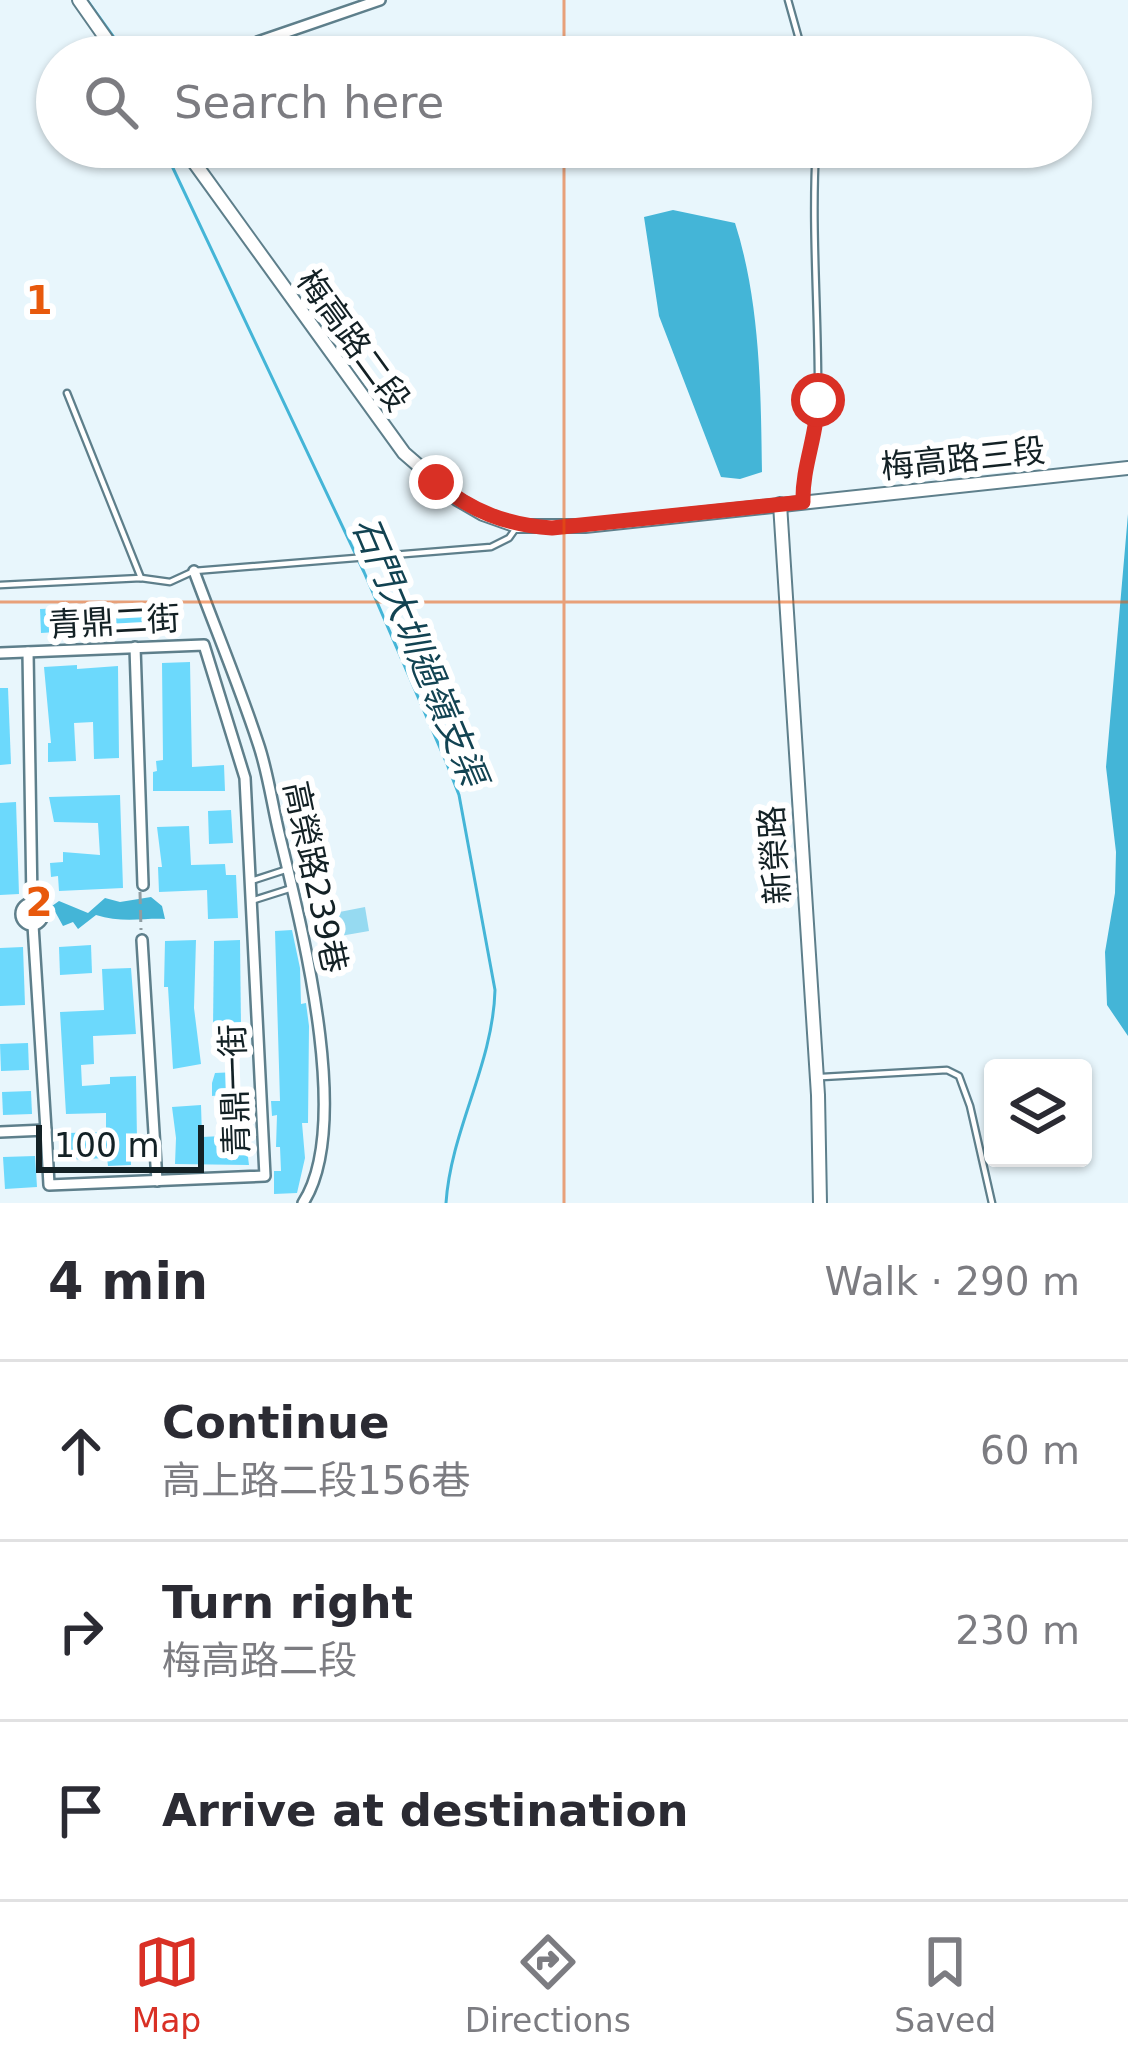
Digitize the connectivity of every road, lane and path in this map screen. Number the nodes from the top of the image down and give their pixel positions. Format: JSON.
{"nodes":[{"id":1,"x":79,"y":0,"type":"edge"},
{"id":2,"x":380,"y":0,"type":"edge"},
{"id":3,"x":788,"y":0,"type":"edge"},
{"id":4,"x":104,"y":36,"type":"edge"},
{"id":5,"x":275,"y":36,"type":"edge"},
{"id":6,"x":798,"y":36,"type":"edge"},
{"id":7,"x":198,"y":168,"type":"edge"},
{"id":8,"x":815,"y":168,"type":"edge"},
{"id":9,"x":68,"y":393,"type":"dead end"},
{"id":10,"x":1128,"y":468,"type":"edge"},
{"id":11,"x":803,"y":502,"type":"junction"},
{"id":12,"x":780,"y":505,"type":"junction"},
{"id":13,"x":517,"y":526,"type":"junction"},
{"id":14,"x":194,"y":571,"type":"junction"},
{"id":15,"x":141,"y":578,"type":"junction"},
{"id":16,"x":0,"y":585,"type":"edge"},
{"id":17,"x":135,"y":647,"type":"junction"},
{"id":18,"x":28,"y":652,"type":"junction"},
{"id":19,"x":0,"y":653,"type":"edge"},
{"id":20,"x":288,"y":869,"type":"junction"},
{"id":21,"x":253,"y":880,"type":"junction"},
{"id":22,"x":292,"y":888,"type":"junction"},
{"id":23,"x":141,"y":890,"type":"joint"},
{"id":24,"x":254,"y":899,"type":"junction"},
{"id":25,"x":140,"y":926,"type":"dead end"},
{"id":26,"x":142,"y":940,"type":"dead end"},
{"id":27,"x":816,"y":1078,"type":"junction"},
{"id":28,"x":46,"y":1130,"type":"junction"},
{"id":29,"x":0,"y":1132,"type":"edge"},
{"id":30,"x":157,"y":1180,"type":"junction"},
{"id":31,"x":303,"y":1203,"type":"edge"},
{"id":32,"x":820,"y":1203,"type":"edge"},
{"id":33,"x":992,"y":1203,"type":"edge"}],
"edges":[{"from":1,"to":4,"type":"street"},
{"from":2,"to":5,"type":"street"},
{"from":3,"to":6,"type":"lane"},
{"from":7,"to":13,"type":"street","name":"梅高路二段"},
{"from":8,"to":11,"type":"lane"},
{"from":9,"to":15,"type":"lane"},
{"from":10,"to":11,"type":"street","name":"梅高路三段"},
{"from":11,"to":12,"type":"street","name":"梅高路二段"},
{"from":12,"to":13,"type":"street","name":"梅高路二段"},
{"from":12,"to":27,"type":"street","name":"新榮路"},
{"from":13,"to":14,"type":"lane"},
{"from":14,"to":15,"type":"lane"},
{"from":14,"to":20,"type":"street","name":"高榮路239巷"},
{"from":15,"to":16,"type":"lane"},
{"from":17,"to":18,"type":"street","name":"青鼎二街"},
{"from":17,"to":21,"type":"street","name":"青鼎二街"},
{"from":17,"to":23,"type":"street"},
{"from":18,"to":19,"type":"street","name":"青鼎二街"},
{"from":18,"to":28,"type":"street"},
{"from":20,"to":21,"type":"lane"},
{"from":20,"to":22,"type":"street","name":"高榮路239巷"},
{"from":21,"to":24,"type":"street"},
{"from":22,"to":24,"type":"lane"},
{"from":22,"to":31,"type":"street","name":"高榮路239巷"},
{"from":23,"to":25,"type":"path"},
{"from":24,"to":30,"type":"street","name":"青鼎一街"},
{"from":26,"to":30,"type":"street"},
{"from":27,"to":32,"type":"street","name":"新榮路"},
{"from":27,"to":33,"type":"lane"},
{"from":28,"to":29,"type":"street"},
{"from":28,"to":30,"type":"street","name":"青鼎一街"}]}
